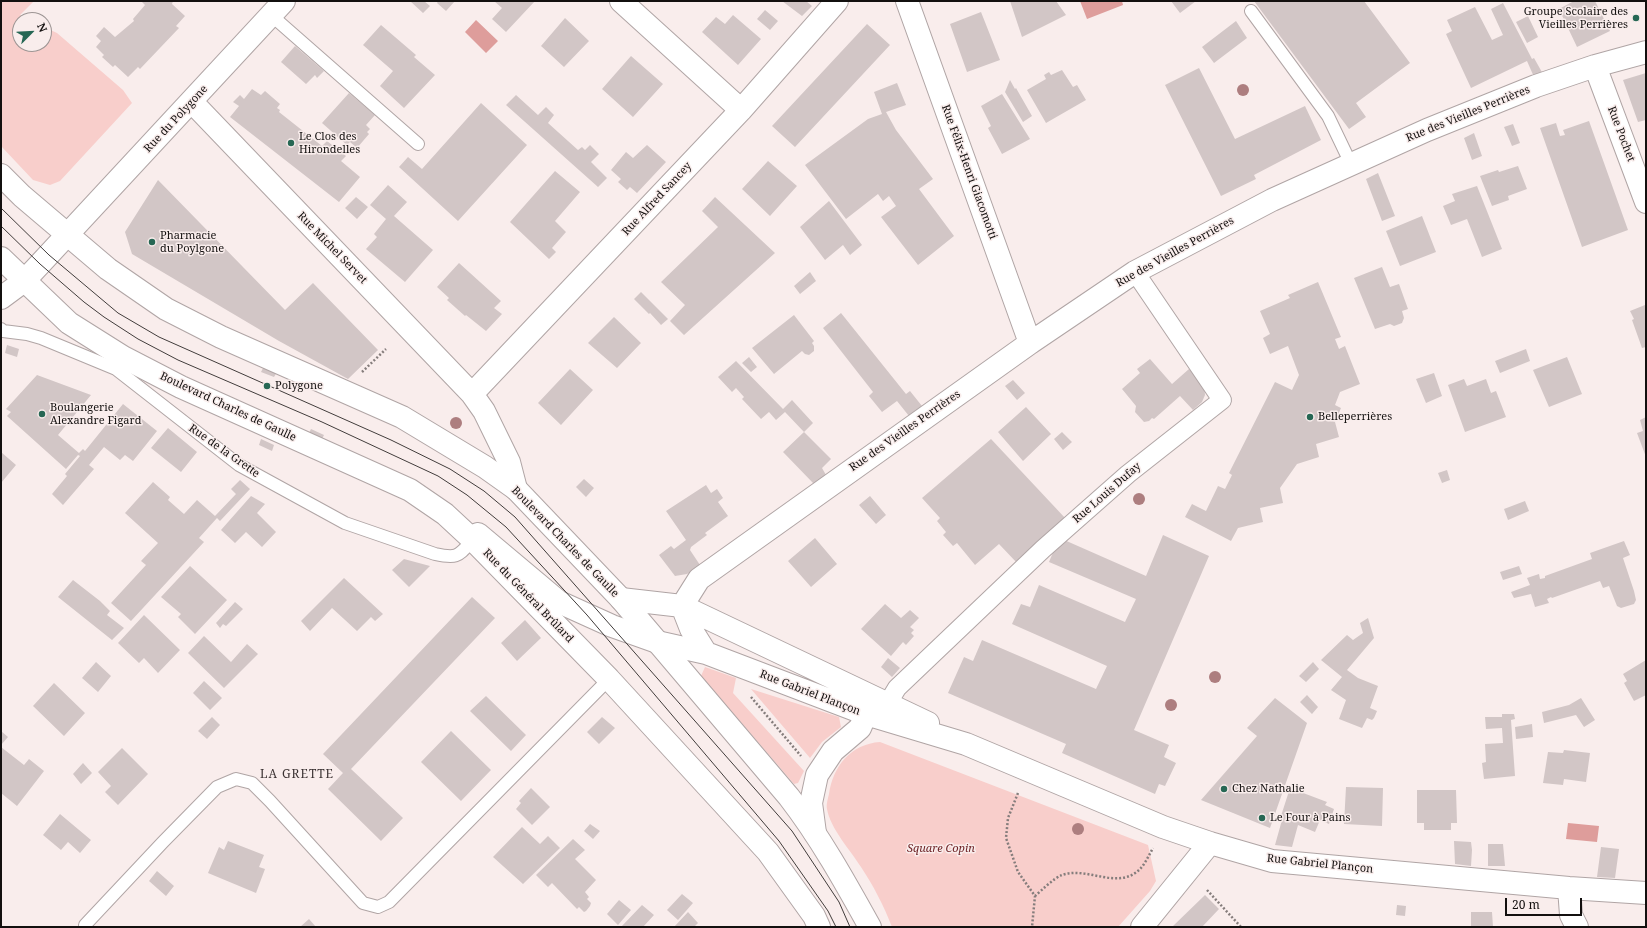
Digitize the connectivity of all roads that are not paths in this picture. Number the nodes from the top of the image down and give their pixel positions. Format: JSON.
{"nodes":[{"id":1,"x":621,"y":1,"type":"edge"},
{"id":2,"x":837,"y":1,"type":"edge"},
{"id":3,"x":907,"y":1,"type":"edge"},
{"id":4,"x":278,"y":8,"type":"edge"},
{"id":5,"x":1252,"y":11,"type":"dead end"},
{"id":6,"x":1646,"y":52,"type":"edge"},
{"id":7,"x":1595,"y":66,"type":"junction"},
{"id":8,"x":192,"y":102,"type":"junction"},
{"id":9,"x":741,"y":110,"type":"junction"},
{"id":10,"x":418,"y":144,"type":"dead end"},
{"id":11,"x":1351,"y":164,"type":"junction"},
{"id":12,"x":1,"y":175,"type":"edge"},
{"id":13,"x":1646,"y":202,"type":"edge"},
{"id":14,"x":67,"y":236,"type":"junction"},
{"id":15,"x":1,"y":258,"type":"edge"},
{"id":16,"x":1135,"y":272,"type":"junction"},
{"id":17,"x":24,"y":281,"type":"junction"},
{"id":18,"x":1,"y":298,"type":"edge"},
{"id":19,"x":1,"y":329,"type":"edge"},
{"id":20,"x":1030,"y":342,"type":"junction"},
{"id":21,"x":120,"y":363,"type":"junction"},
{"id":22,"x":472,"y":394,"type":"junction"},
{"id":23,"x":516,"y":489,"type":"junction"},
{"id":24,"x":445,"y":514,"type":"junction"},
{"id":25,"x":468,"y":545,"type":"junction"},
{"id":26,"x":621,"y":599,"type":"junction"},
{"id":27,"x":682,"y":606,"type":"junction"},
{"id":28,"x":657,"y":642,"type":"junction"},
{"id":29,"x":706,"y":653,"type":"junction"},
{"id":30,"x":609,"y":679,"type":"junction"},
{"id":31,"x":849,"y":684,"type":"junction"},
{"id":32,"x":888,"y":703,"type":"junction"},
{"id":33,"x":866,"y":714,"type":"junction"},
{"id":34,"x":966,"y":744,"type":"junction"},
{"id":35,"x":815,"y":834,"type":"junction"},
{"id":36,"x":1210,"y":843,"type":"junction"},
{"id":37,"x":1569,"y":888,"type":"junction"},
{"id":38,"x":1646,"y":893,"type":"edge"},
{"id":39,"x":85,"y":925,"type":"dead end"},
{"id":40,"x":819,"y":927,"type":"edge"},
{"id":41,"x":870,"y":927,"type":"edge"},
{"id":42,"x":1142,"y":927,"type":"edge"},
{"id":43,"x":1577,"y":927,"type":"edge"}],
"edges":[{"from":1,"to":9,"type":"street"},
{"from":2,"to":9,"type":"street","name":"Rue Alfred Sancey"},
{"from":3,"to":20,"type":"street","name":"Rue Félix-Henri Giacomotti"},
{"from":4,"to":8,"type":"street","name":"Rue du Polygone"},
{"from":4,"to":10,"type":"lane"},
{"from":5,"to":11,"type":"lane"},
{"from":6,"to":7,"type":"street","name":"Rue des Vieilles Perrières"},
{"from":7,"to":11,"type":"street","name":"Rue des Vieilles Perrières"},
{"from":7,"to":13,"type":"street","name":"Rue Pochet"},
{"from":8,"to":14,"type":"street","name":"Rue du Polygone"},
{"from":8,"to":22,"type":"street","name":"Rue Michel Servet"},
{"from":9,"to":22,"type":"street","name":"Rue Alfred Sancey"},
{"from":11,"to":16,"type":"street","name":"Rue des Vieilles Perrières"},
{"from":12,"to":14,"type":"street"},
{"from":14,"to":17,"type":"street","name":"Rue du Polygone"},
{"from":14,"to":23,"type":"street","name":"Boulevard Charles de Gaulle"},
{"from":15,"to":17,"type":"street"},
{"from":16,"to":20,"type":"street","name":"Rue des Vieilles Perrières"},
{"from":16,"to":32,"type":"street","name":"Rue Louis Dufay"},
{"from":17,"to":18,"type":"street"},
{"from":17,"to":21,"type":"street","name":"Boulevard Charles de Gaulle"},
{"from":19,"to":21,"type":"lane","name":"Rue de la Grette"},
{"from":20,"to":27,"type":"street","name":"Rue des Vieilles Perrières"},
{"from":21,"to":24,"type":"street","name":"Boulevard Charles de Gaulle"},
{"from":21,"to":25,"type":"lane","name":"Rue de la Grette"},
{"from":22,"to":23,"type":"street","name":"Rue Michel Servet"},
{"from":23,"to":26,"type":"street","name":"Boulevard Charles de Gaulle"},
{"from":24,"to":25,"type":"street","name":"Rue du Général Brûlard"},
{"from":24,"to":28,"type":"street","name":"Rue Gabriel Plançon"},
{"from":25,"to":30,"type":"street","name":"Rue du Général Brûlard"},
{"from":26,"to":27,"type":"street","name":"Rue Gabriel Plançon"},
{"from":26,"to":28,"type":"street","name":"Boulevard Charles de Gaulle"},
{"from":27,"to":29,"type":"street"},
{"from":27,"to":31,"type":"street","name":"Rue Gabriel Plançon"},
{"from":28,"to":29,"type":"street","name":"Rue Gabriel Plançon"},
{"from":28,"to":35,"type":"street","name":"Boulevard Charles de Gaulle"},
{"from":29,"to":33,"type":"street","name":"Rue Gabriel Plançon"},
{"from":30,"to":39,"type":"lane"},
{"from":30,"to":40,"type":"street"},
{"from":31,"to":32,"type":"street","name":"Rue Gabriel Plançon"},
{"from":31,"to":33,"type":"street"},
{"from":32,"to":34,"type":"street","name":"Rue Gabriel Plançon"},
{"from":33,"to":34,"type":"street","name":"Rue Gabriel Plançon"},
{"from":33,"to":35,"type":"street"},
{"from":34,"to":36,"type":"street","name":"Rue Gabriel Plançon"},
{"from":35,"to":41,"type":"street","name":"Boulevard Charles de Gaulle"},
{"from":36,"to":37,"type":"street","name":"Rue Gabriel Plançon"},
{"from":36,"to":42,"type":"street"},
{"from":37,"to":38,"type":"street","name":"Rue Gabriel Plançon"},
{"from":37,"to":43,"type":"street"}]}
